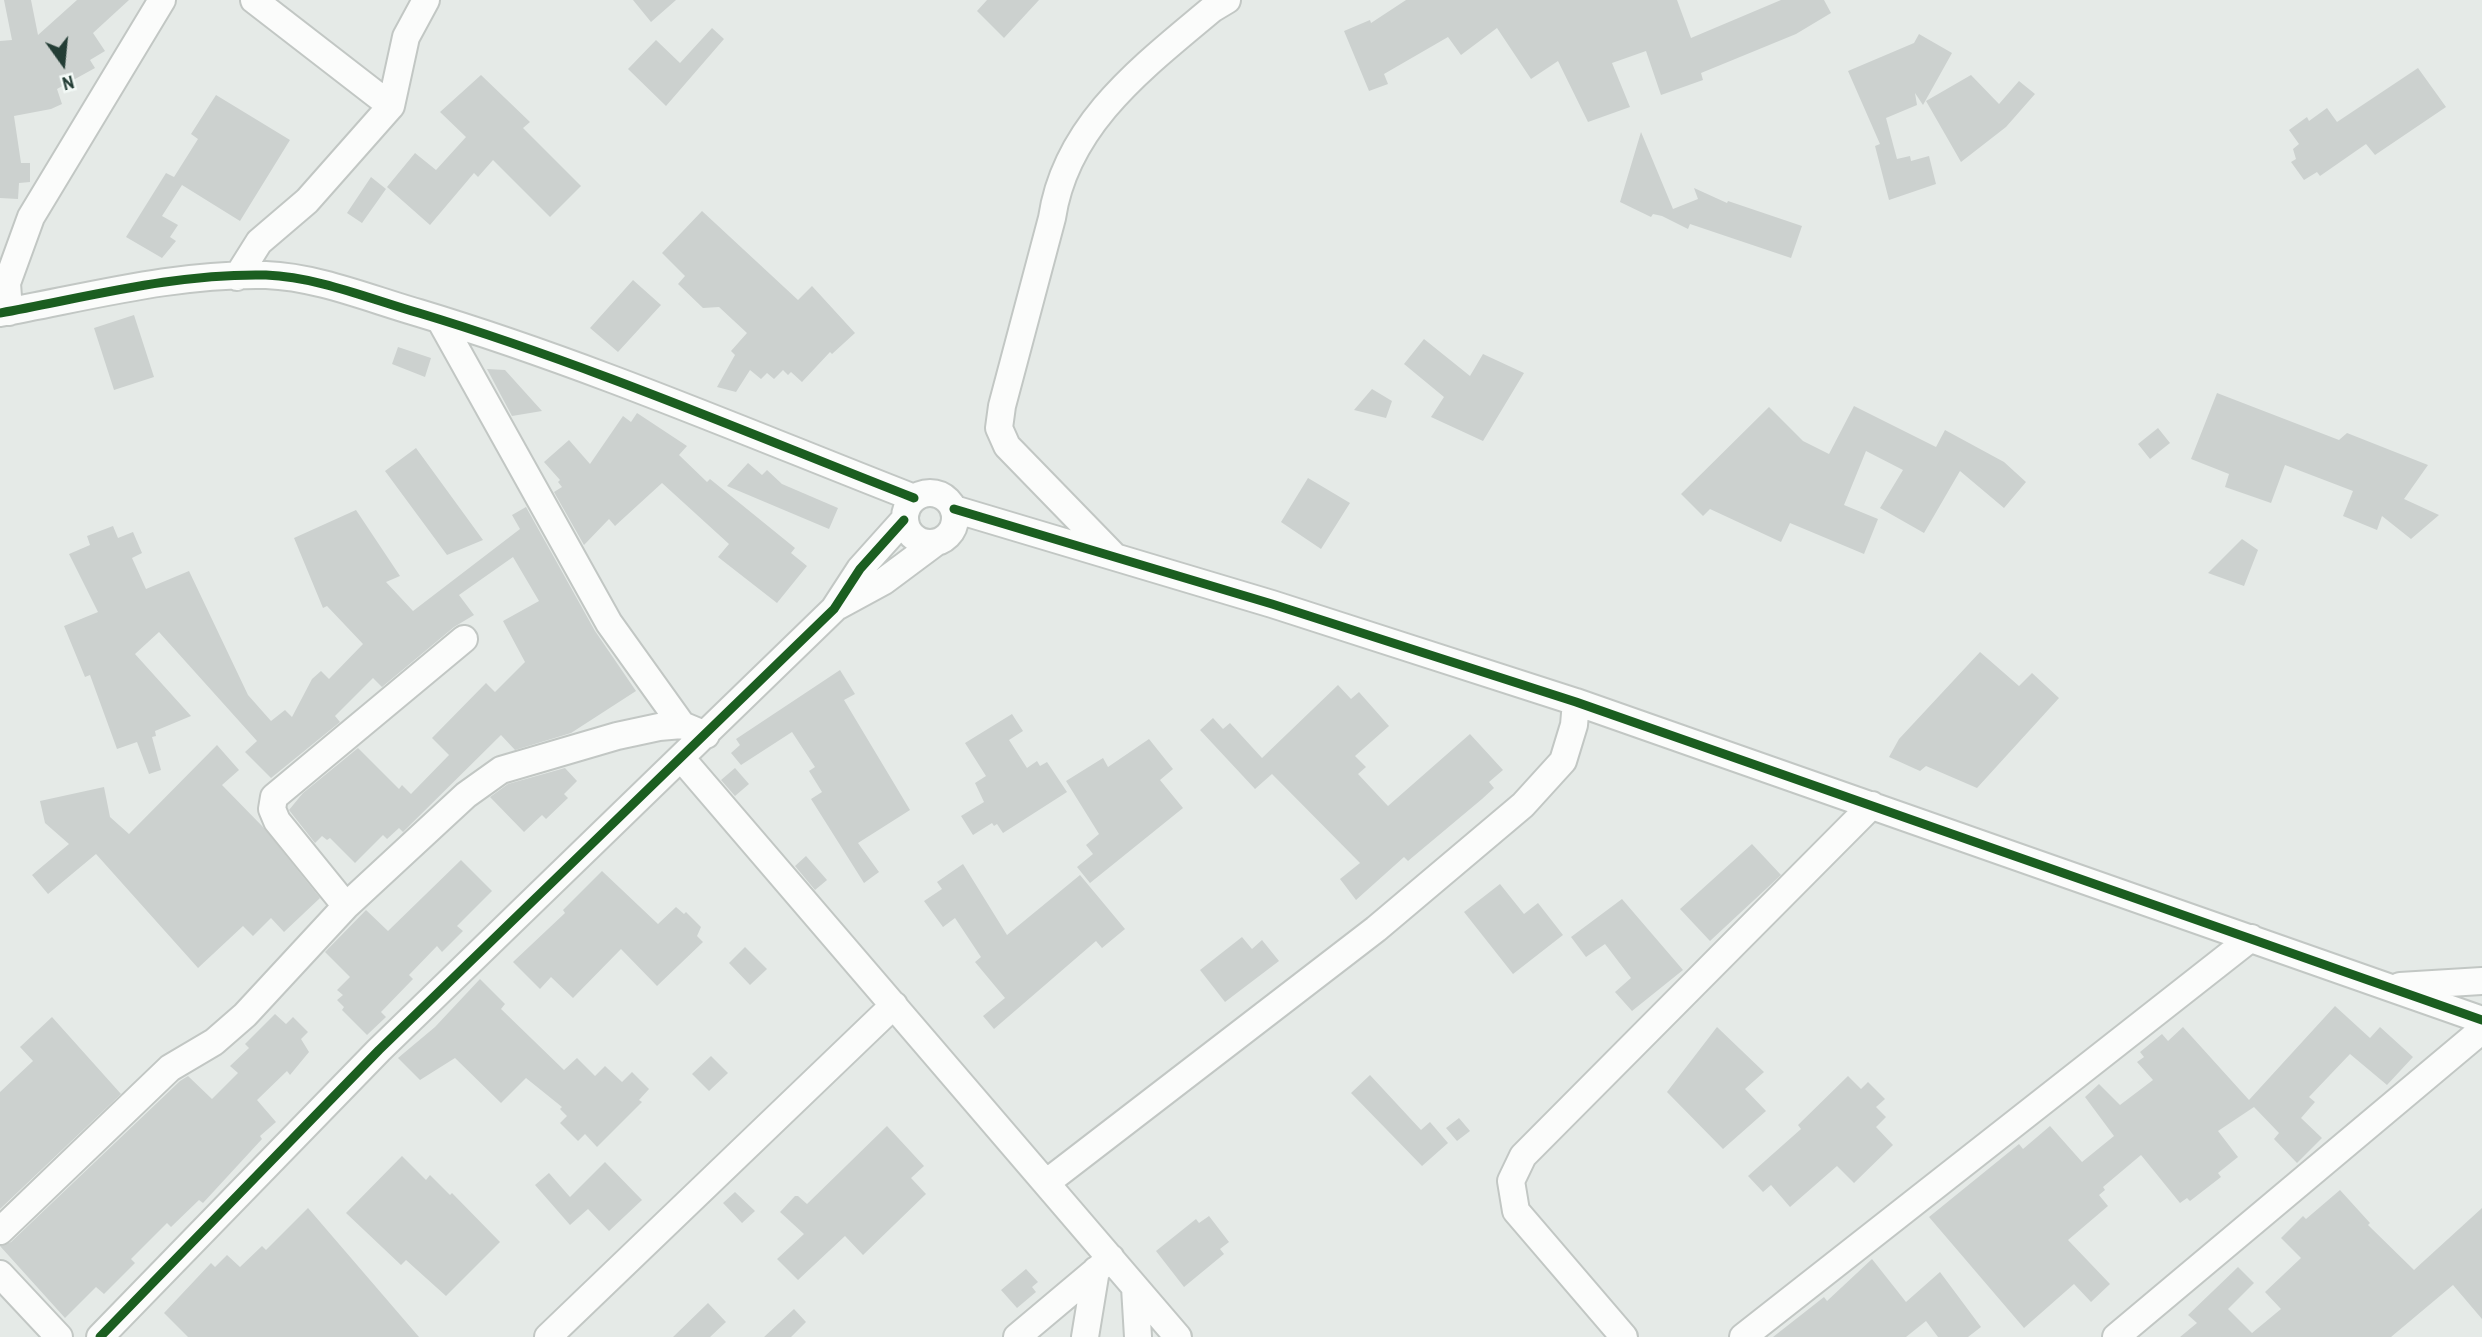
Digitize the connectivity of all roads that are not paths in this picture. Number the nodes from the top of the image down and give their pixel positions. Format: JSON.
{"nodes":[{"id":1,"x":162,"y":0,"type":"edge"},
{"id":2,"x":254,"y":0,"type":"edge"},
{"id":3,"x":426,"y":0,"type":"edge"},
{"id":4,"x":1227,"y":0,"type":"edge"},
{"id":5,"x":391,"y":106,"type":"junction"},
{"id":6,"x":237,"y":277,"type":"junction"},
{"id":7,"x":5,"y":313,"type":"edge"},
{"id":8,"x":440,"y":320,"type":"junction"},
{"id":9,"x":909,"y":509,"type":"junction"},
{"id":10,"x":954,"y":509,"type":"junction"},
{"id":11,"x":935,"y":543,"type":"junction"},
{"id":12,"x":1115,"y":558,"type":"junction"},
{"id":13,"x":834,"y":609,"type":"junction"},
{"id":14,"x":464,"y":639,"type":"dead end"},
{"id":15,"x":1576,"y":702,"type":"junction"},
{"id":16,"x":682,"y":725,"type":"junction"},
{"id":17,"x":706,"y":735,"type":"junction"},
{"id":18,"x":682,"y":758,"type":"junction"},
{"id":19,"x":1872,"y":805,"type":"junction"},
{"id":20,"x":346,"y":906,"type":"junction"},
{"id":21,"x":2251,"y":938,"type":"junction"},
{"id":22,"x":2482,"y":981,"type":"edge"},
{"id":23,"x":2390,"y":987,"type":"junction"},
{"id":24,"x":894,"y":1005,"type":"junction"},
{"id":25,"x":2482,"y":1020,"type":"edge"},
{"id":26,"x":2482,"y":1030,"type":"edge"},
{"id":27,"x":1046,"y":1183,"type":"junction"},
{"id":28,"x":0,"y":1231,"type":"edge"},
{"id":29,"x":1103,"y":1264,"type":"junction"},
{"id":30,"x":0,"y":1274,"type":"edge"},
{"id":31,"x":1135,"y":1287,"type":"junction"},
{"id":32,"x":59,"y":1337,"type":"edge"},
{"id":33,"x":100,"y":1337,"type":"edge"},
{"id":34,"x":548,"y":1337,"type":"edge"},
{"id":35,"x":1017,"y":1337,"type":"edge"},
{"id":36,"x":1085,"y":1337,"type":"edge"},
{"id":37,"x":1138,"y":1337,"type":"edge"},
{"id":38,"x":1178,"y":1337,"type":"edge"},
{"id":39,"x":1624,"y":1337,"type":"edge"},
{"id":40,"x":1743,"y":1337,"type":"edge"},
{"id":41,"x":2116,"y":1337,"type":"edge"}],
"edges":[{"from":1,"to":7,"type":"street"},
{"from":2,"to":5,"type":"street"},
{"from":3,"to":5,"type":"street"},
{"from":4,"to":12,"type":"street"},
{"from":5,"to":6,"type":"street"},
{"from":6,"to":7,"type":"street"},
{"from":6,"to":8,"type":"street"},
{"from":8,"to":9,"type":"street"},
{"from":8,"to":16,"type":"street"},
{"from":9,"to":10,"type":"street"},
{"from":9,"to":11,"type":"street"},
{"from":9,"to":13,"type":"street"},
{"from":10,"to":11,"type":"street"},
{"from":10,"to":12,"type":"street"},
{"from":11,"to":13,"type":"street"},
{"from":12,"to":15,"type":"street"},
{"from":13,"to":17,"type":"street"},
{"from":14,"to":20,"type":"street"},
{"from":15,"to":19,"type":"street"},
{"from":15,"to":27,"type":"street"},
{"from":16,"to":17,"type":"street"},
{"from":16,"to":20,"type":"street"},
{"from":17,"to":18,"type":"street"},
{"from":18,"to":24,"type":"street"},
{"from":18,"to":33,"type":"street"},
{"from":19,"to":21,"type":"street"},
{"from":19,"to":39,"type":"street"},
{"from":20,"to":28,"type":"street"},
{"from":21,"to":23,"type":"street"},
{"from":21,"to":40,"type":"street"},
{"from":22,"to":23,"type":"street"},
{"from":23,"to":25,"type":"street"},
{"from":24,"to":27,"type":"street"},
{"from":24,"to":34,"type":"street"},
{"from":26,"to":41,"type":"street"},
{"from":27,"to":29,"type":"street"},
{"from":29,"to":31,"type":"street"},
{"from":29,"to":35,"type":"street"},
{"from":29,"to":36,"type":"street"},
{"from":30,"to":32,"type":"street"},
{"from":31,"to":37,"type":"street"},
{"from":31,"to":38,"type":"street"}]}
